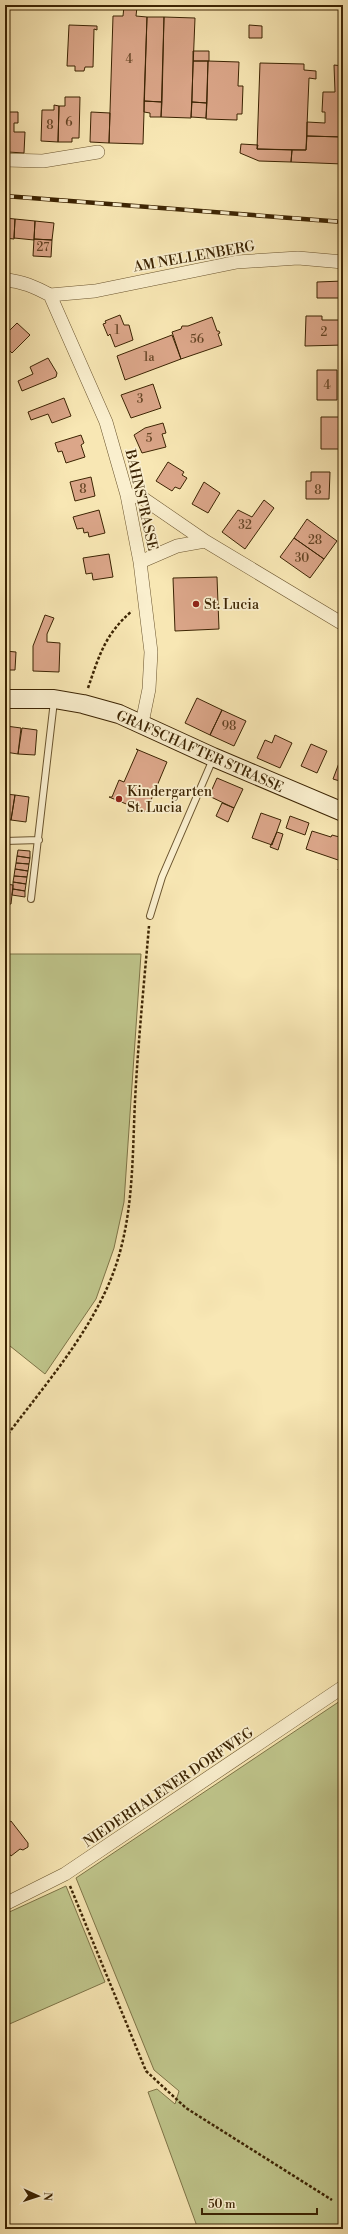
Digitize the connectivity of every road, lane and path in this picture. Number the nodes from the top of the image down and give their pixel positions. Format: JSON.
{"nodes":[{"id":1,"x":98,"y":152,"type":"dead end"},
{"id":2,"x":5,"y":160,"type":"edge"},
{"id":3,"x":343,"y":262,"type":"edge"},
{"id":4,"x":5,"y":280,"type":"edge"},
{"id":5,"x":50,"y":295,"type":"junction"},
{"id":6,"x":127,"y":495,"type":"junction"},
{"id":7,"x":205,"y":541,"type":"junction"},
{"id":8,"x":140,"y":562,"type":"junction"},
{"id":9,"x":146,"y":600,"type":"junction"},
{"id":10,"x":343,"y":624,"type":"edge"},
{"id":11,"x":5,"y":699,"type":"edge"},
{"id":12,"x":54,"y":699,"type":"junction"},
{"id":13,"x":83,"y":704,"type":"junction"},
{"id":14,"x":142,"y":723,"type":"junction"},
{"id":15,"x":213,"y":757,"type":"junction"},
{"id":16,"x":343,"y":812,"type":"edge"},
{"id":17,"x":40,"y":840,"type":"junction"},
{"id":18,"x":5,"y":841,"type":"edge"},
{"id":19,"x":31,"y":900,"type":"dead end"},
{"id":20,"x":150,"y":916,"type":"joint"},
{"id":21,"x":5,"y":1438,"type":"edge"},
{"id":22,"x":343,"y":1687,"type":"edge"},
{"id":23,"x":65,"y":1874,"type":"junction"},
{"id":24,"x":5,"y":1904,"type":"edge"},
{"id":25,"x":332,"y":2200,"type":"dead end"}],
"edges":[{"from":1,"to":2,"type":"street"},
{"from":3,"to":5,"type":"street","name":"AM NELLENBERG"},
{"from":4,"to":5,"type":"street"},
{"from":5,"to":6,"type":"street","name":"BAHNSTRASSE"},
{"from":6,"to":7,"type":"street"},
{"from":6,"to":8,"type":"street","name":"BAHNSTRASSE"},
{"from":7,"to":8,"type":"street"},
{"from":7,"to":10,"type":"street"},
{"from":8,"to":9,"type":"street","name":"BAHNSTRASSE"},
{"from":9,"to":13,"type":"path"},
{"from":9,"to":14,"type":"street","name":"BAHNSTRASSE"},
{"from":11,"to":12,"type":"main road","name":"GRAFSCHAFTER STRASSE"},
{"from":12,"to":13,"type":"main road","name":"GRAFSCHAFTER STRASSE"},
{"from":12,"to":17,"type":"lane"},
{"from":13,"to":14,"type":"main road","name":"GRAFSCHAFTER STRASSE"},
{"from":14,"to":15,"type":"main road","name":"GRAFSCHAFTER STRASSE"},
{"from":15,"to":16,"type":"main road","name":"GRAFSCHAFTER STRASSE"},
{"from":15,"to":20,"type":"lane"},
{"from":17,"to":18,"type":"lane"},
{"from":17,"to":19,"type":"lane"},
{"from":20,"to":21,"type":"path"},
{"from":22,"to":23,"type":"street","name":"NIEDERHALENER DORFWEG"},
{"from":23,"to":24,"type":"street","name":"NIEDERHALENER DORFWEG"},
{"from":23,"to":25,"type":"path"}]}
